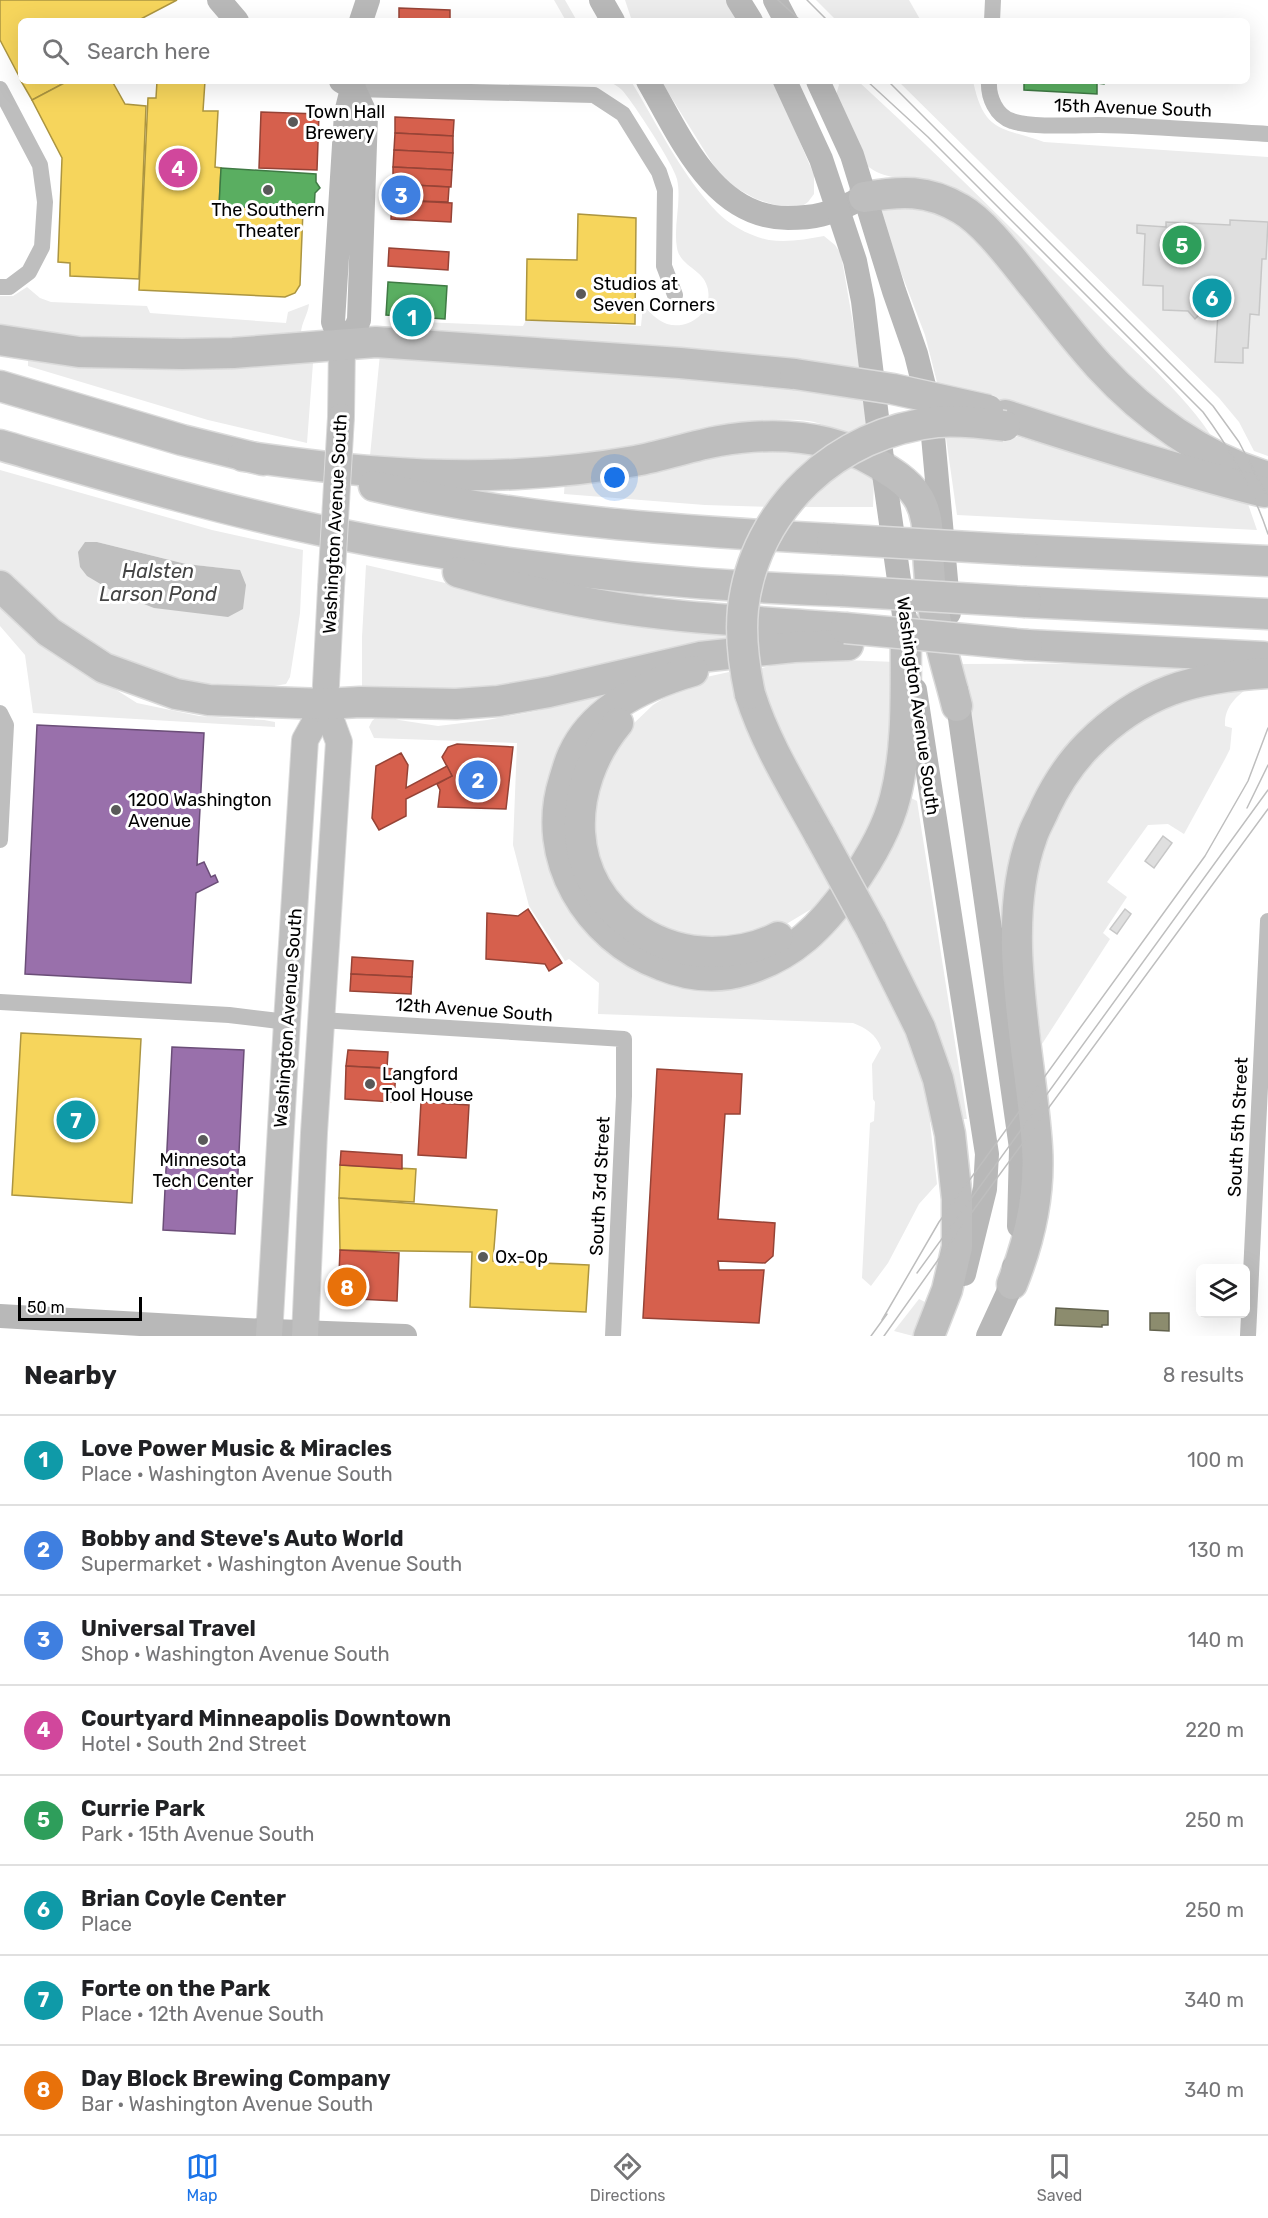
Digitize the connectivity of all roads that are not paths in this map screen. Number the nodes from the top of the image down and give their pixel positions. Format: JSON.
{"nodes":[{"id":1,"x":219,"y":0,"type":"edge"},
{"id":2,"x":368,"y":0,"type":"edge"},
{"id":3,"x":601,"y":0,"type":"edge"},
{"id":4,"x":738,"y":0,"type":"edge"},
{"id":5,"x":775,"y":0,"type":"edge"},
{"id":6,"x":993,"y":0,"type":"edge"},
{"id":7,"x":234,"y":18,"type":"edge"},
{"id":8,"x":362,"y":18,"type":"edge"},
{"id":9,"x":611,"y":18,"type":"edge"},
{"id":10,"x":749,"y":18,"type":"edge"},
{"id":11,"x":784,"y":18,"type":"edge"},
{"id":12,"x":992,"y":18,"type":"edge"},
{"id":13,"x":350,"y":84,"type":"edge"},
{"id":14,"x":650,"y":84,"type":"edge"},
{"id":15,"x":786,"y":84,"type":"edge"},
{"id":16,"x":819,"y":84,"type":"edge"},
{"id":17,"x":989,"y":84,"type":"edge"},
{"id":18,"x":0,"y":89,"type":"edge"},
{"id":19,"x":1268,"y":134,"type":"edge"},
{"id":20,"x":851,"y":203,"type":"junction"},
{"id":21,"x":0,"y":287,"type":"edge"},
{"id":22,"x":675,"y":295,"type":"dead end"},
{"id":23,"x":0,"y":340,"type":"edge"},
{"id":24,"x":342,"y":344,"type":"junction"},
{"id":25,"x":0,"y":386,"type":"edge"},
{"id":26,"x":1005,"y":421,"type":"junction"},
{"id":27,"x":0,"y":445,"type":"edge"},
{"id":28,"x":243,"y":456,"type":"junction"},
{"id":29,"x":883,"y":467,"type":"junction"},
{"id":30,"x":1268,"y":477,"type":"edge"},
{"id":31,"x":1268,"y":493,"type":"edge"},
{"id":32,"x":288,"y":523,"type":"junction"},
{"id":33,"x":1268,"y":555,"type":"edge"},
{"id":34,"x":1198,"y":558,"type":"junction"},
{"id":35,"x":1268,"y":561,"type":"edge"},
{"id":36,"x":0,"y":586,"type":"edge"},
{"id":37,"x":1268,"y":614,"type":"edge"},
{"id":38,"x":906,"y":626,"type":"junction"},
{"id":39,"x":847,"y":636,"type":"junction"},
{"id":40,"x":764,"y":650,"type":"junction"},
{"id":41,"x":1268,"y":657,"type":"edge"},
{"id":42,"x":1268,"y":673,"type":"edge"},
{"id":43,"x":325,"y":704,"type":"junction"},
{"id":44,"x":957,"y":706,"type":"junction"},
{"id":45,"x":0,"y":713,"type":"edge"},
{"id":46,"x":0,"y":840,"type":"edge"},
{"id":47,"x":296,"y":888,"type":"junction"},
{"id":48,"x":1268,"y":921,"type":"edge"},
{"id":49,"x":0,"y":1002,"type":"edge"},
{"id":50,"x":321,"y":1020,"type":"junction"},
{"id":51,"x":286,"y":1022,"type":"junction"},
{"id":52,"x":624,"y":1039,"type":"joint"},
{"id":53,"x":314,"y":1133,"type":"junction"},
{"id":54,"x":1012,"y":1284,"type":"junction"},
{"id":55,"x":0,"y":1316,"type":"edge"},
{"id":56,"x":270,"y":1333,"type":"edge"},
{"id":57,"x":305,"y":1334,"type":"edge"},
{"id":58,"x":405,"y":1336,"type":"edge"},
{"id":59,"x":613,"y":1336,"type":"edge"},
{"id":60,"x":929,"y":1336,"type":"edge"},
{"id":61,"x":937,"y":1336,"type":"edge"},
{"id":62,"x":988,"y":1336,"type":"edge"},
{"id":63,"x":1248,"y":1336,"type":"edge"}],
"edges":[{"from":1,"to":7,"type":"main road"},
{"from":2,"to":8,"type":"main road"},
{"from":3,"to":9,"type":"main road"},
{"from":4,"to":10,"type":"main road"},
{"from":5,"to":11,"type":"main road"},
{"from":6,"to":12,"type":"street"},
{"from":13,"to":22,"type":"street"},
{"from":13,"to":24,"type":"main road"},
{"from":14,"to":20,"type":"main road"},
{"from":15,"to":20,"type":"main road","name":"Washington Avenue South"},
{"from":16,"to":20,"type":"main road","name":"Washington Avenue South"},
{"from":17,"to":19,"type":"street","name":"15th Avenue South"},
{"from":18,"to":21,"type":"street"},
{"from":20,"to":29,"type":"main road","name":"Washington Avenue South"},
{"from":20,"to":30,"type":"highway"},
{"from":20,"to":44,"type":"main road","name":"Washington Avenue South"},
{"from":23,"to":24,"type":"highway"},
{"from":24,"to":26,"type":"highway","bridge":true},
{"from":24,"to":43,"type":"main road","name":"Washington Avenue South","bridge":true},
{"from":25,"to":28,"type":"highway"},
{"from":26,"to":31,"type":"highway"},
{"from":26,"to":60,"type":"highway","bridge":true},
{"from":27,"to":32,"type":"highway"},
{"from":28,"to":29,"type":"highway"},
{"from":28,"to":34,"type":"highway","bridge":true},
{"from":29,"to":38,"type":"main road","name":"Washington Avenue South"},
{"from":29,"to":44,"type":"highway"},
{"from":32,"to":37,"type":"highway","bridge":true},
{"from":32,"to":39,"type":"highway"},
{"from":33,"to":34,"type":"highway"},
{"from":34,"to":35,"type":"highway"},
{"from":36,"to":43,"type":"highway"},
{"from":38,"to":40,"type":"highway"},
{"from":38,"to":61,"type":"main road","name":"Washington Avenue South"},
{"from":39,"to":40,"type":"highway"},
{"from":39,"to":41,"type":"highway","bridge":true},
{"from":40,"to":43,"type":"highway"},
{"from":42,"to":54,"type":"highway"},
{"from":43,"to":47,"type":"main road","name":"Washington Avenue South"},
{"from":43,"to":50,"type":"main road","name":"Washington Avenue South"},
{"from":44,"to":54,"type":"main road","name":"Washington Avenue South"},
{"from":45,"to":46,"type":"street"},
{"from":47,"to":50,"type":"main road"},
{"from":47,"to":51,"type":"main road","name":"Washington Avenue South"},
{"from":48,"to":63,"type":"street","name":"South 5th Street"},
{"from":49,"to":51,"type":"street"},
{"from":50,"to":52,"type":"street","name":"12th Avenue South"},
{"from":50,"to":53,"type":"main road","name":"Washington Avenue South"},
{"from":51,"to":53,"type":"main road"},
{"from":51,"to":56,"type":"main road","name":"Washington Avenue South"},
{"from":52,"to":59,"type":"street","name":"South 3rd Street"},
{"from":53,"to":57,"type":"main road","name":"Washington Avenue South"},
{"from":54,"to":62,"type":"main road","name":"Washington Avenue South"},
{"from":55,"to":56,"type":"main road"},
{"from":56,"to":57,"type":"main road"},
{"from":57,"to":58,"type":"main road"}]}
